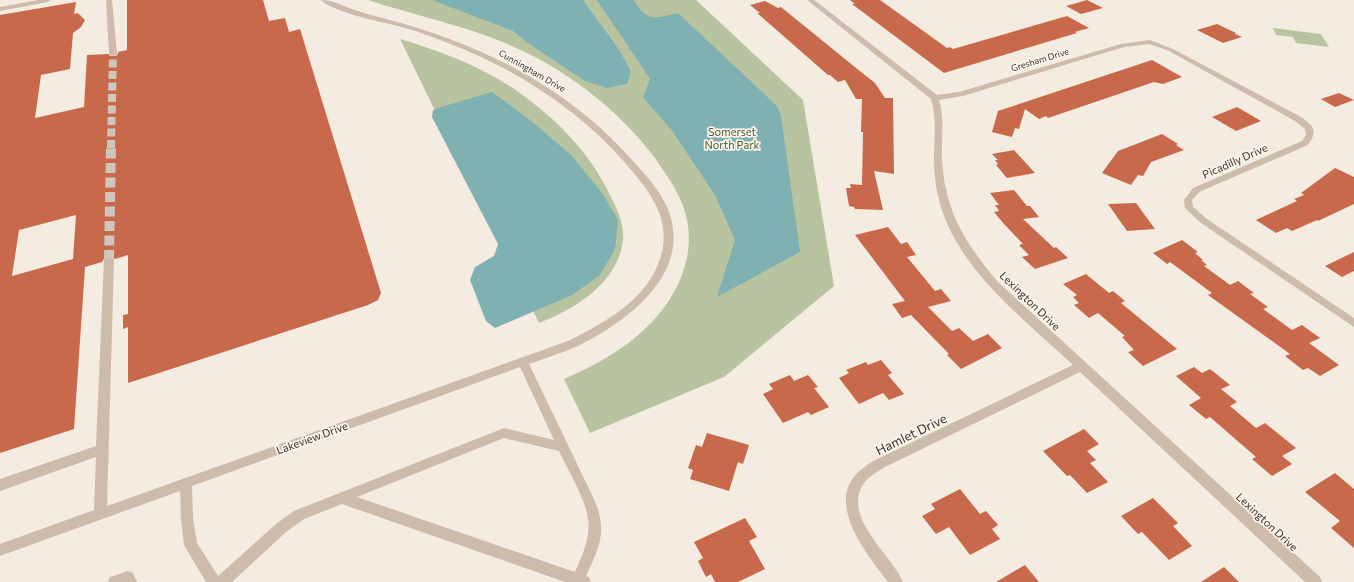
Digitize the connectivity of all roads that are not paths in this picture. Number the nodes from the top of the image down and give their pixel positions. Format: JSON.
{"nodes":[{"id":1,"x":48,"y":0,"type":"edge"},
{"id":2,"x":109,"y":0,"type":"edge"},
{"id":3,"x":324,"y":0,"type":"edge"},
{"id":4,"x":810,"y":0,"type":"edge"},
{"id":5,"x":0,"y":9,"type":"edge"},
{"id":6,"x":1150,"y":42,"type":"joint"},
{"id":7,"x":113,"y":53,"type":"tunnel mouth"},
{"id":8,"x":935,"y":98,"type":"junction"},
{"id":9,"x":109,"y":260,"type":"tunnel mouth"},
{"id":10,"x":621,"y":317,"type":"joint"},
{"id":11,"x":1354,"y":323,"type":"edge"},
{"id":12,"x":523,"y":363,"type":"junction"},
{"id":13,"x":1082,"y":366,"type":"junction"},
{"id":14,"x":563,"y":447,"type":"junction"},
{"id":15,"x":103,"y":449,"type":"junction"},
{"id":16,"x":186,"y":483,"type":"junction"},
{"id":17,"x":0,"y":485,"type":"edge"},
{"id":18,"x":342,"y":498,"type":"junction"},
{"id":19,"x":100,"y":514,"type":"junction"},
{"id":20,"x":0,"y":550,"type":"edge"},
{"id":21,"x":580,"y":581,"type":"edge"},
{"id":22,"x":115,"y":582,"type":"edge"},
{"id":23,"x":130,"y":582,"type":"edge"},
{"id":24,"x":214,"y":582,"type":"edge"},
{"id":25,"x":222,"y":582,"type":"edge"},
{"id":26,"x":896,"y":582,"type":"edge"},
{"id":27,"x":1315,"y":582,"type":"edge"}],
"edges":[{"from":1,"to":5,"type":"street"},
{"from":2,"to":7,"type":"street"},
{"from":3,"to":10,"type":"street","name":"Cunningham Drive"},
{"from":4,"to":8,"type":"street"},
{"from":6,"to":8,"type":"street","name":"Gresham Drive"},
{"from":6,"to":11,"type":"street","name":"Picadilly Drive"},
{"from":8,"to":13,"type":"street","name":"Lexington Drive"},
{"from":9,"to":15,"type":"street"},
{"from":10,"to":12,"type":"street","name":"Lakeview Drive"},
{"from":12,"to":14,"type":"street"},
{"from":12,"to":16,"type":"street","name":"Lakeview Drive"},
{"from":13,"to":26,"type":"street","name":"Hamlet Drive"},
{"from":13,"to":27,"type":"street","name":"Lexington Drive"},
{"from":14,"to":18,"type":"street"},
{"from":14,"to":21,"type":"street"},
{"from":15,"to":17,"type":"street"},
{"from":15,"to":19,"type":"street"},
{"from":16,"to":19,"type":"street","name":"Lakeview Drive"},
{"from":16,"to":24,"type":"street"},
{"from":18,"to":21,"type":"street"},
{"from":18,"to":25,"type":"street"},
{"from":19,"to":20,"type":"street","name":"Lakeview Drive"},
{"from":22,"to":23,"type":"street"}]}
